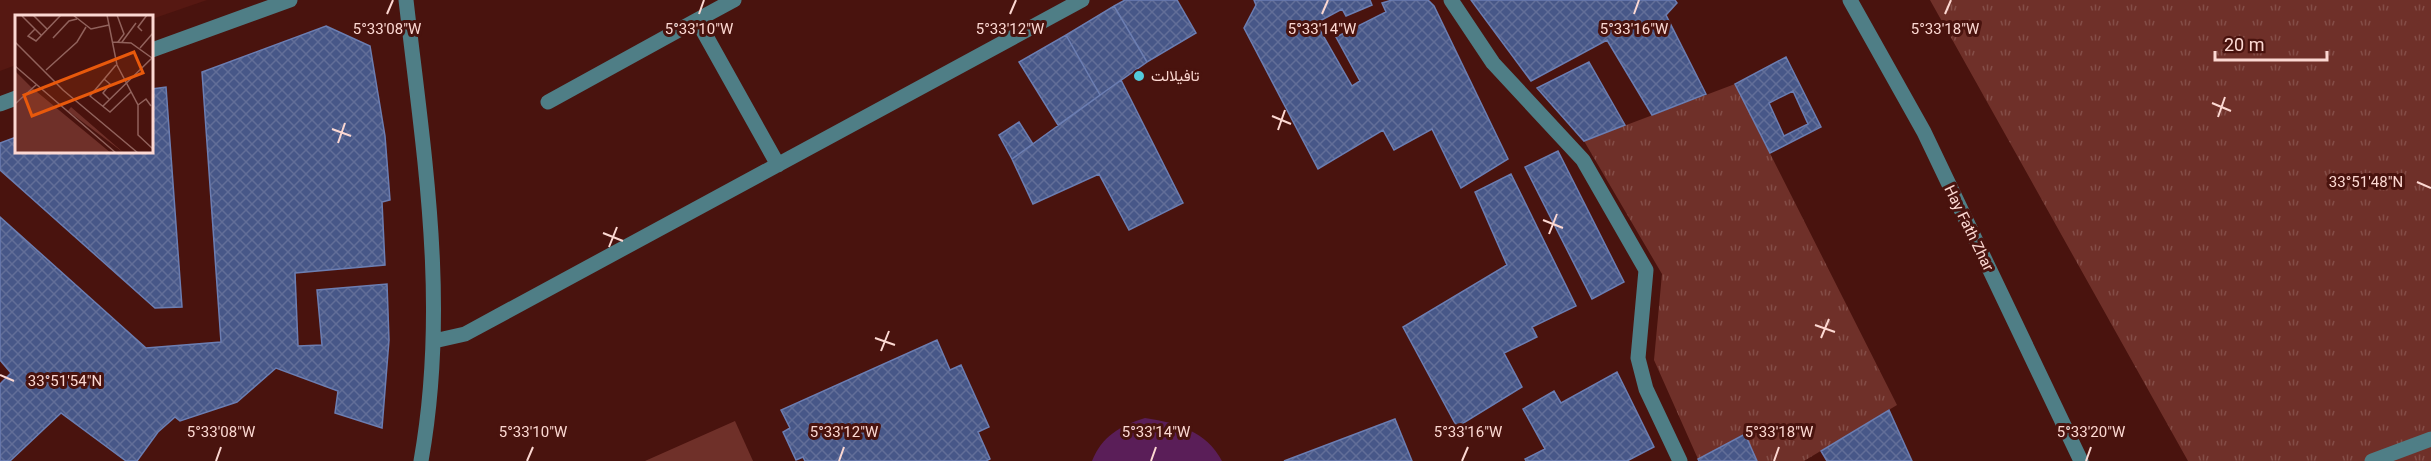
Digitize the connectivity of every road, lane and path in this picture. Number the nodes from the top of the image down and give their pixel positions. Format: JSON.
{"nodes":[{"id":1,"x":290,"y":0,"type":"edge"},
{"id":2,"x":406,"y":0,"type":"edge"},
{"id":3,"x":734,"y":0,"type":"edge"},
{"id":4,"x":1082,"y":0,"type":"edge"},
{"id":5,"x":1451,"y":0,"type":"edge"},
{"id":6,"x":1850,"y":0,"type":"edge"},
{"id":7,"x":697,"y":20,"type":"junction"},
{"id":8,"x":153,"y":50,"type":"edge"},
{"id":9,"x":15,"y":98,"type":"edge"},
{"id":10,"x":548,"y":102,"type":"dead end"},
{"id":11,"x":0,"y":104,"type":"edge"},
{"id":12,"x":778,"y":165,"type":"junction"},
{"id":13,"x":434,"y":341,"type":"junction"},
{"id":14,"x":2431,"y":439,"type":"edge"},
{"id":15,"x":421,"y":461,"type":"edge"},
{"id":16,"x":1680,"y":461,"type":"edge"},
{"id":17,"x":2081,"y":461,"type":"edge"},
{"id":18,"x":2372,"y":461,"type":"edge"}],
"edges":[{"from":1,"to":8,"type":"street"},
{"from":2,"to":13,"type":"street"},
{"from":3,"to":7,"type":"street"},
{"from":4,"to":12,"type":"street"},
{"from":5,"to":16,"type":"street"},
{"from":6,"to":17,"type":"street","name":"Hay Fath Zhar"},
{"from":7,"to":10,"type":"street"},
{"from":7,"to":12,"type":"street"},
{"from":9,"to":11,"type":"street"},
{"from":12,"to":13,"type":"street"},
{"from":13,"to":15,"type":"street"},
{"from":14,"to":18,"type":"street"}]}
